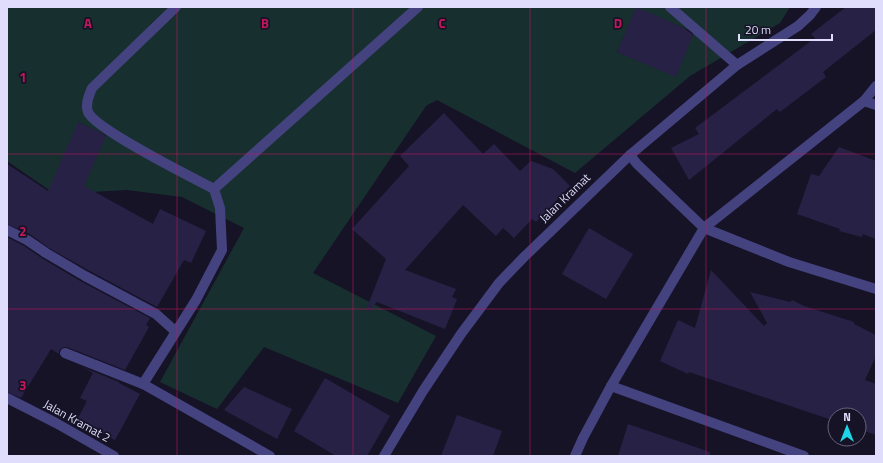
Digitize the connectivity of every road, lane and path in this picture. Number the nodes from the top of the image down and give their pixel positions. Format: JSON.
{"nodes":[{"id":1,"x":176,"y":7,"type":"edge"},
{"id":2,"x":418,"y":7,"type":"edge"},
{"id":3,"x":670,"y":7,"type":"edge"},
{"id":4,"x":816,"y":7,"type":"edge"},
{"id":5,"x":737,"y":65,"type":"junction"},
{"id":6,"x":876,"y":86,"type":"edge"},
{"id":7,"x":864,"y":101,"type":"junction"},
{"id":8,"x":876,"y":105,"type":"edge"},
{"id":9,"x":630,"y":155,"type":"junction"},
{"id":10,"x":214,"y":189,"type":"junction"},
{"id":11,"x":704,"y":228,"type":"junction"},
{"id":12,"x":7,"y":230,"type":"edge"},
{"id":13,"x":876,"y":289,"type":"edge"},
{"id":14,"x":176,"y":332,"type":"junction"},
{"id":15,"x":65,"y":353,"type":"dead end"},
{"id":16,"x":143,"y":384,"type":"junction"},
{"id":17,"x":612,"y":386,"type":"junction"},
{"id":18,"x":7,"y":398,"type":"edge"},
{"id":19,"x":114,"y":456,"type":"edge"},
{"id":20,"x":270,"y":456,"type":"edge"},
{"id":21,"x":384,"y":456,"type":"edge"},
{"id":22,"x":575,"y":456,"type":"edge"},
{"id":23,"x":804,"y":456,"type":"edge"}],
"edges":[{"from":1,"to":10,"type":"street"},
{"from":2,"to":10,"type":"street"},
{"from":3,"to":5,"type":"street"},
{"from":4,"to":5,"type":"street","name":"Jalan Kramat"},
{"from":5,"to":9,"type":"street","name":"Jalan Kramat"},
{"from":6,"to":7,"type":"street"},
{"from":7,"to":8,"type":"street"},
{"from":7,"to":11,"type":"street"},
{"from":9,"to":11,"type":"street"},
{"from":9,"to":21,"type":"street","name":"Jalan Kramat"},
{"from":10,"to":14,"type":"street"},
{"from":11,"to":13,"type":"street"},
{"from":11,"to":17,"type":"street"},
{"from":12,"to":14,"type":"street"},
{"from":14,"to":16,"type":"street"},
{"from":15,"to":16,"type":"street"},
{"from":16,"to":20,"type":"street"},
{"from":17,"to":22,"type":"street"},
{"from":17,"to":23,"type":"street"},
{"from":18,"to":19,"type":"street","name":"Jalan Kramat 2"}]}
